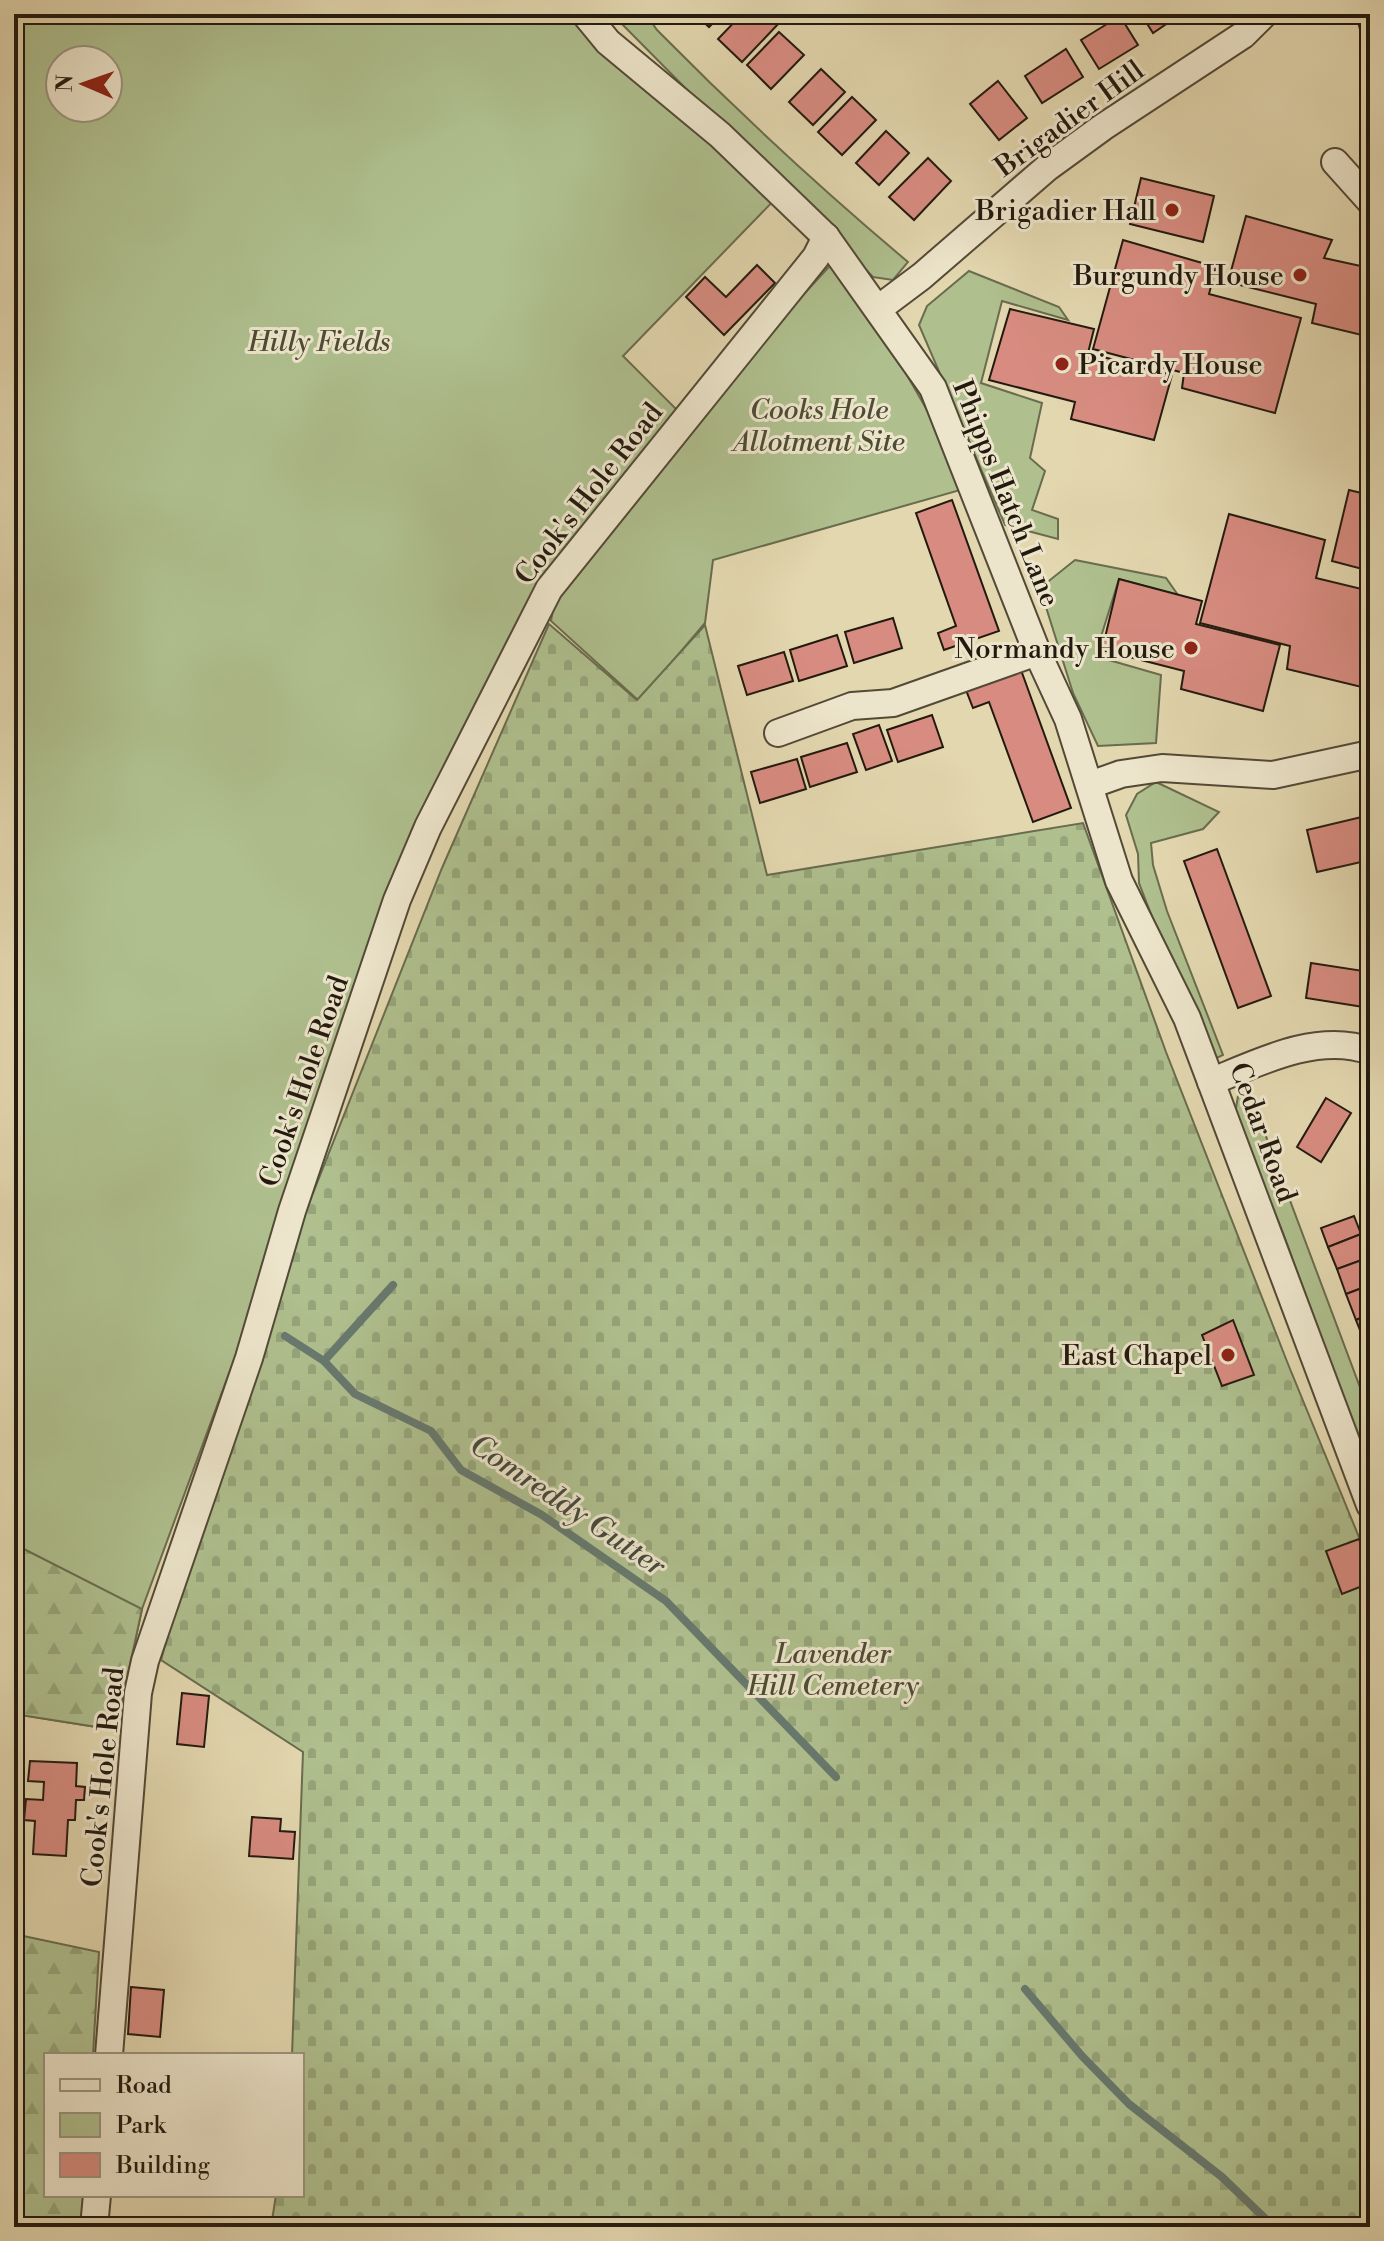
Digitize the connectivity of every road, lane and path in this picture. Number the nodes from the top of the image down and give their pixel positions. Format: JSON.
{"nodes":[{"id":1,"x":585,"y":14,"type":"edge"},
{"id":2,"x":1264,"y":14,"type":"edge"},
{"id":3,"x":1335,"y":162,"type":"dead end"},
{"id":4,"x":1370,"y":201,"type":"edge"},
{"id":5,"x":826,"y":237,"type":"junction"},
{"id":6,"x":878,"y":309,"type":"junction"},
{"id":7,"x":1037,"y":652,"type":"junction"},
{"id":8,"x":778,"y":733,"type":"dead end"},
{"id":9,"x":1370,"y":754,"type":"edge"},
{"id":10,"x":1090,"y":785,"type":"junction"},
{"id":11,"x":1370,"y":1051,"type":"edge"},
{"id":12,"x":1211,"y":1082,"type":"junction"},
{"id":13,"x":1370,"y":1505,"type":"edge"},
{"id":14,"x":109,"y":2053,"type":"edge"},
{"id":15,"x":97,"y":2197,"type":"edge"},
{"id":16,"x":94,"y":2227,"type":"edge"}],
"edges":[{"from":1,"to":5,"type":"street","name":"Phipps Hatch Lane"},
{"from":2,"to":6,"type":"street","name":"Brigadier Hill"},
{"from":3,"to":4,"type":"street"},
{"from":5,"to":6,"type":"street","name":"Phipps Hatch Lane"},
{"from":5,"to":14,"type":"street","name":"Cook's Hole Road"},
{"from":6,"to":7,"type":"street","name":"Phipps Hatch Lane"},
{"from":7,"to":8,"type":"street"},
{"from":7,"to":10,"type":"street","name":"Phipps Hatch Lane"},
{"from":9,"to":10,"type":"street"},
{"from":10,"to":12,"type":"street","name":"Cedar Road"},
{"from":11,"to":12,"type":"street"},
{"from":12,"to":13,"type":"street","name":"Cedar Road"},
{"from":15,"to":16,"type":"street"}]}
